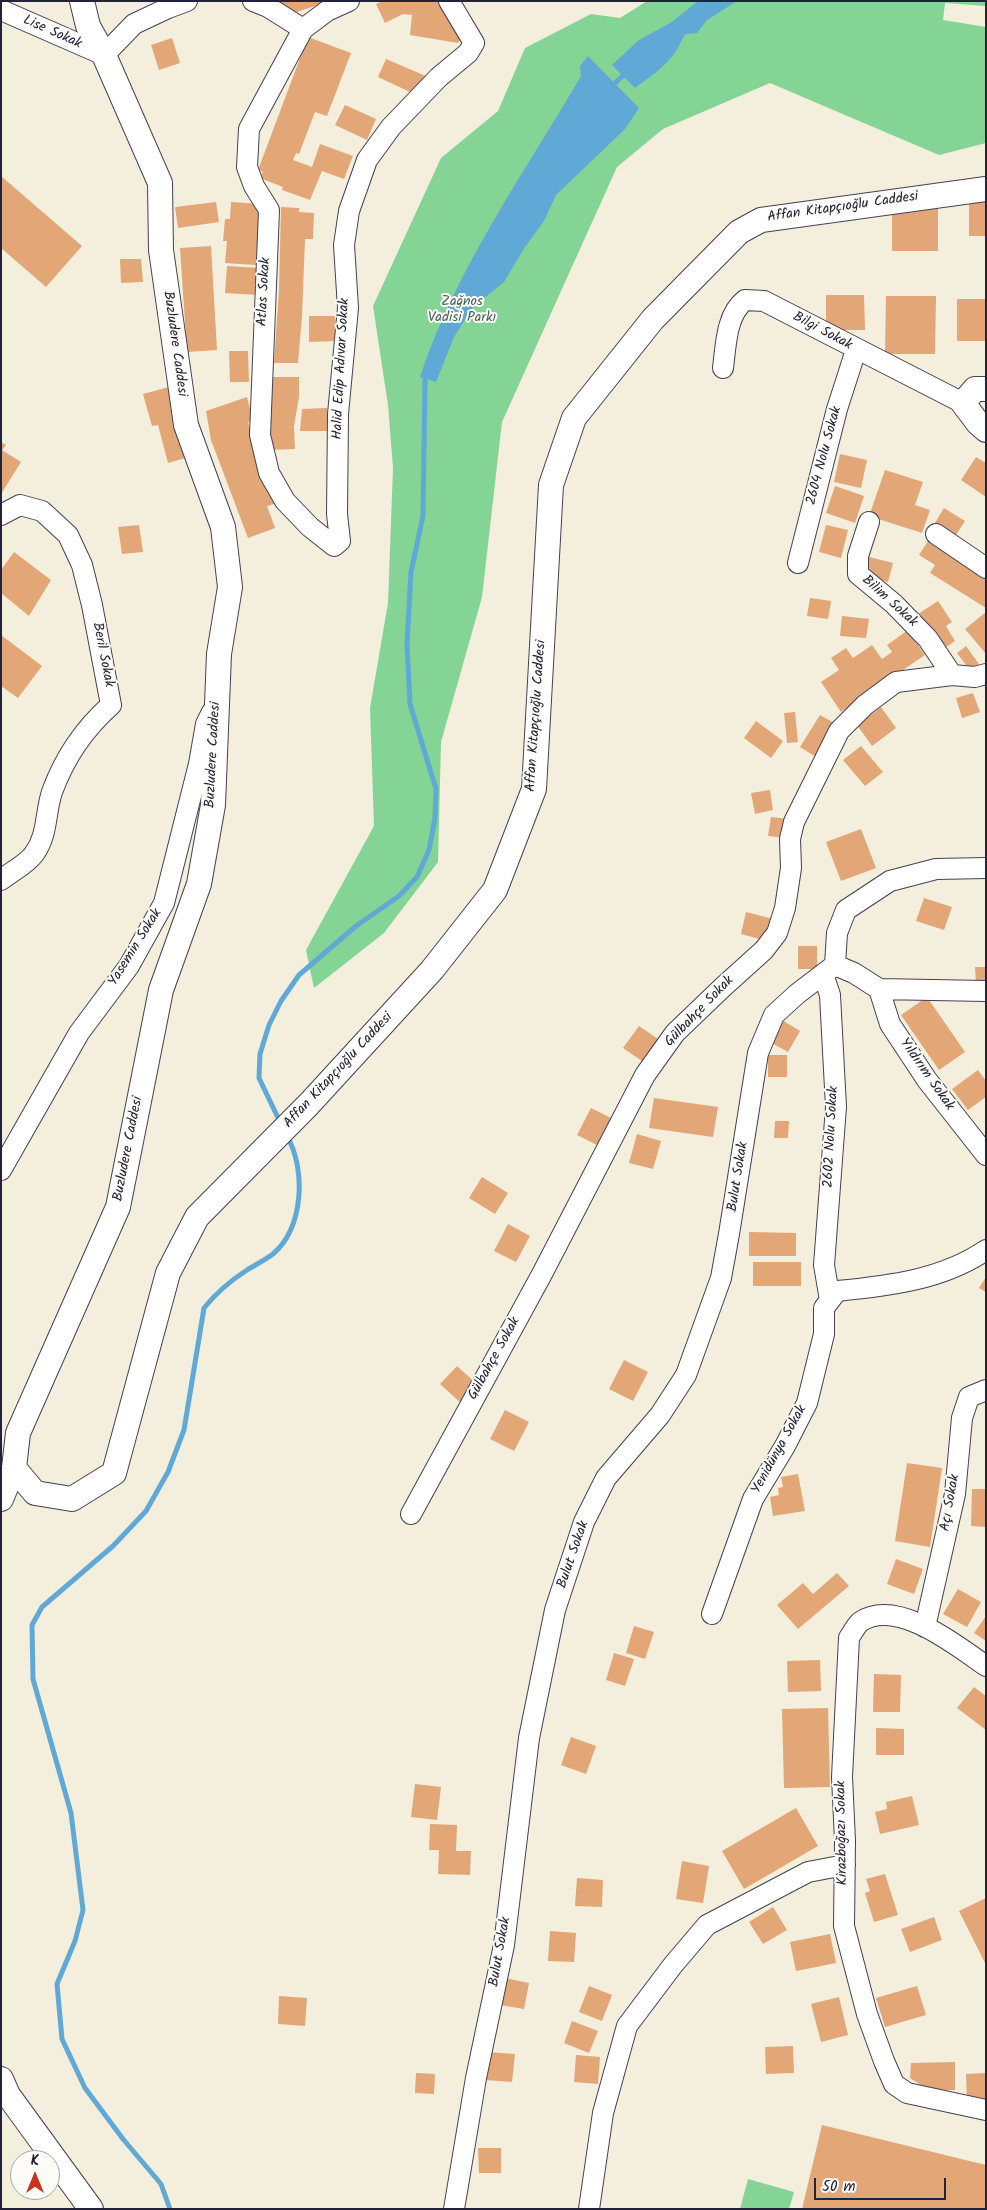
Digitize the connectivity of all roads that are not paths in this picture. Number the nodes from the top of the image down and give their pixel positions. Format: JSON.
{"nodes":[{"id":1,"x":82,"y":1,"type":"edge"},
{"id":2,"x":188,"y":1,"type":"edge"},
{"id":3,"x":253,"y":1,"type":"edge"},
{"id":4,"x":349,"y":1,"type":"edge"},
{"id":5,"x":449,"y":1,"type":"edge"},
{"id":6,"x":1,"y":10,"type":"edge"},
{"id":7,"x":303,"y":29,"type":"junction"},
{"id":8,"x":104,"y":56,"type":"junction"},
{"id":9,"x":986,"y":189,"type":"edge"},
{"id":10,"x":856,"y":350,"type":"junction"},
{"id":11,"x":723,"y":368,"type":"dead end"},
{"id":12,"x":986,"y":389,"type":"edge"},
{"id":13,"x":963,"y":403,"type":"junction"},
{"id":14,"x":986,"y":430,"type":"edge"},
{"id":15,"x":1,"y":515,"type":"edge"},
{"id":16,"x":870,"y":522,"type":"dead end"},
{"id":17,"x":936,"y":534,"type":"dead end"},
{"id":18,"x":334,"y":546,"type":"joint"},
{"id":19,"x":798,"y":563,"type":"dead end"},
{"id":20,"x":986,"y":568,"type":"edge"},
{"id":21,"x":986,"y":674,"type":"edge"},
{"id":22,"x":952,"y":675,"type":"junction"},
{"id":23,"x":217,"y":703,"type":"junction"},
{"id":24,"x":986,"y":868,"type":"edge"},
{"id":25,"x":1,"y":880,"type":"edge"},
{"id":26,"x":829,"y":969,"type":"junction"},
{"id":27,"x":879,"y":989,"type":"junction"},
{"id":28,"x":986,"y":991,"type":"edge"},
{"id":29,"x":986,"y":1155,"type":"edge"},
{"id":30,"x":1,"y":1170,"type":"edge"},
{"id":31,"x":986,"y":1250,"type":"edge"},
{"id":32,"x":830,"y":1300,"type":"junction"},
{"id":33,"x":986,"y":1390,"type":"edge"},
{"id":34,"x":10,"y":1459,"type":"edge"},
{"id":35,"x":1,"y":1498,"type":"edge"},
{"id":36,"x":411,"y":1514,"type":"dead end"},
{"id":37,"x":712,"y":1614,"type":"dead end"},
{"id":38,"x":925,"y":1627,"type":"junction"},
{"id":39,"x":986,"y":1666,"type":"edge"},
{"id":40,"x":845,"y":1865,"type":"junction"},
{"id":41,"x":1,"y":2079,"type":"edge"},
{"id":42,"x":986,"y":2110,"type":"edge"},
{"id":43,"x":91,"y":2209,"type":"edge"},
{"id":44,"x":454,"y":2209,"type":"edge"},
{"id":45,"x":589,"y":2209,"type":"edge"}],
"edges":[{"from":1,"to":8,"type":"street","name":"Buzludere Caddesi"},
{"from":2,"to":8,"type":"street"},
{"from":3,"to":7,"type":"street"},
{"from":4,"to":7,"type":"street"},
{"from":5,"to":18,"type":"street","name":"Halid Edip Adıvar Sokak"},
{"from":6,"to":8,"type":"street","name":"Lise Sokak"},
{"from":7,"to":18,"type":"street","name":"Atlas Sokak"},
{"from":8,"to":23,"type":"street","name":"Buzludere Caddesi"},
{"from":9,"to":34,"type":"street","name":"Affan Kitapçıoğlu Caddesi"},
{"from":10,"to":11,"type":"street","name":"Bilgi Sokak"},
{"from":10,"to":13,"type":"street","name":"Bilgi Sokak"},
{"from":10,"to":19,"type":"street","name":"2604 Nolu Sokak"},
{"from":12,"to":13,"type":"street"},
{"from":13,"to":14,"type":"street"},
{"from":15,"to":25,"type":"street","name":"Beril Sokak"},
{"from":16,"to":22,"type":"street","name":"Bilim Sokak"},
{"from":17,"to":20,"type":"street"},
{"from":21,"to":22,"type":"street","name":"Gülbahçe Sokak"},
{"from":22,"to":36,"type":"street","name":"Gülbahçe Sokak"},
{"from":23,"to":30,"type":"street","name":"Yasemin Sokak"},
{"from":23,"to":34,"type":"street","name":"Buzludere Caddesi"},
{"from":24,"to":26,"type":"street"},
{"from":26,"to":27,"type":"street"},
{"from":26,"to":32,"type":"street","name":"2602 Nolu Sokak"},
{"from":26,"to":44,"type":"street","name":"Bulut Sokak"},
{"from":27,"to":28,"type":"street"},
{"from":27,"to":29,"type":"street","name":"Yıldırım Sokak"},
{"from":31,"to":32,"type":"street"},
{"from":32,"to":37,"type":"street","name":"Yenidünya Sokak"},
{"from":33,"to":38,"type":"street","name":"Açı Sokak"},
{"from":34,"to":35,"type":"street","name":"Buzludere Caddesi"},
{"from":38,"to":39,"type":"street","name":"Kirazboğazı Sokak"},
{"from":38,"to":40,"type":"street","name":"Kirazboğazı Sokak"},
{"from":40,"to":42,"type":"street","name":"Kirazboğazı Sokak"},
{"from":40,"to":45,"type":"street"},
{"from":41,"to":43,"type":"street"}]}
